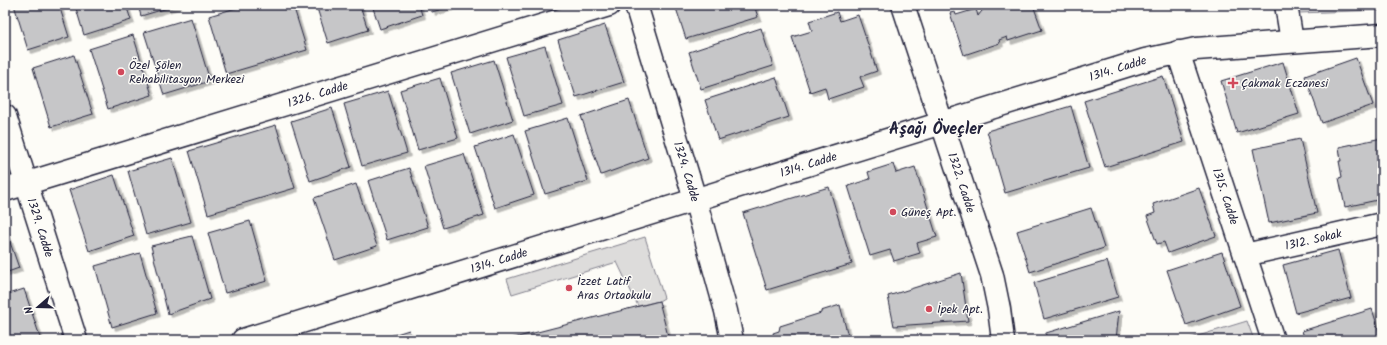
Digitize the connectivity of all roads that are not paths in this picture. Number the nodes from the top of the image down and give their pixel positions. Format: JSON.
{"nodes":[{"id":1,"x":610,"y":5,"type":"edge"},
{"id":2,"x":636,"y":5,"type":"edge"},
{"id":3,"x":903,"y":5,"type":"edge"},
{"id":4,"x":1286,"y":5,"type":"edge"},
{"id":5,"x":1382,"y":35,"type":"edge"},
{"id":6,"x":1292,"y":41,"type":"junction"},
{"id":7,"x":1178,"y":52,"type":"junction"},
{"id":8,"x":5,"y":116,"type":"edge"},
{"id":9,"x":942,"y":123,"type":"junction"},
{"id":10,"x":26,"y":183,"type":"junction"},
{"id":11,"x":5,"y":190,"type":"edge"},
{"id":12,"x":695,"y":199,"type":"junction"},
{"id":13,"x":1382,"y":224,"type":"edge"},
{"id":14,"x":1245,"y":255,"type":"junction"},
{"id":15,"x":302,"y":332,"type":"edge"},
{"id":16,"x":76,"y":340,"type":"edge"},
{"id":17,"x":243,"y":340,"type":"edge"},
{"id":18,"x":732,"y":340,"type":"edge"},
{"id":19,"x":1003,"y":340,"type":"edge"},
{"id":20,"x":1273,"y":340,"type":"edge"}],
"edges":[{"from":1,"to":10,"type":"street","name":"1326. Cadde"},
{"from":2,"to":12,"type":"street","name":"1324. Cadde"},
{"from":3,"to":9,"type":"street","name":"1322. Cadde"},
{"from":4,"to":6,"type":"street"},
{"from":5,"to":6,"type":"street","name":"1314. Cadde"},
{"from":6,"to":7,"type":"street","name":"1314. Cadde"},
{"from":7,"to":9,"type":"street","name":"1314. Cadde"},
{"from":7,"to":14,"type":"street","name":"1315. Cadde"},
{"from":8,"to":10,"type":"street","name":"1329. Cadde"},
{"from":9,"to":12,"type":"street","name":"1314. Cadde"},
{"from":9,"to":19,"type":"street","name":"1322. Cadde"},
{"from":10,"to":11,"type":"street","name":"1326. Cadde"},
{"from":10,"to":16,"type":"street","name":"1329. Cadde"},
{"from":12,"to":15,"type":"street","name":"1314. Cadde"},
{"from":12,"to":18,"type":"street","name":"1324. Cadde"},
{"from":13,"to":14,"type":"street","name":"1312. Sokak"},
{"from":14,"to":20,"type":"street","name":"1315. Cadde"},
{"from":15,"to":17,"type":"street","name":"1314. Cadde"}]}
